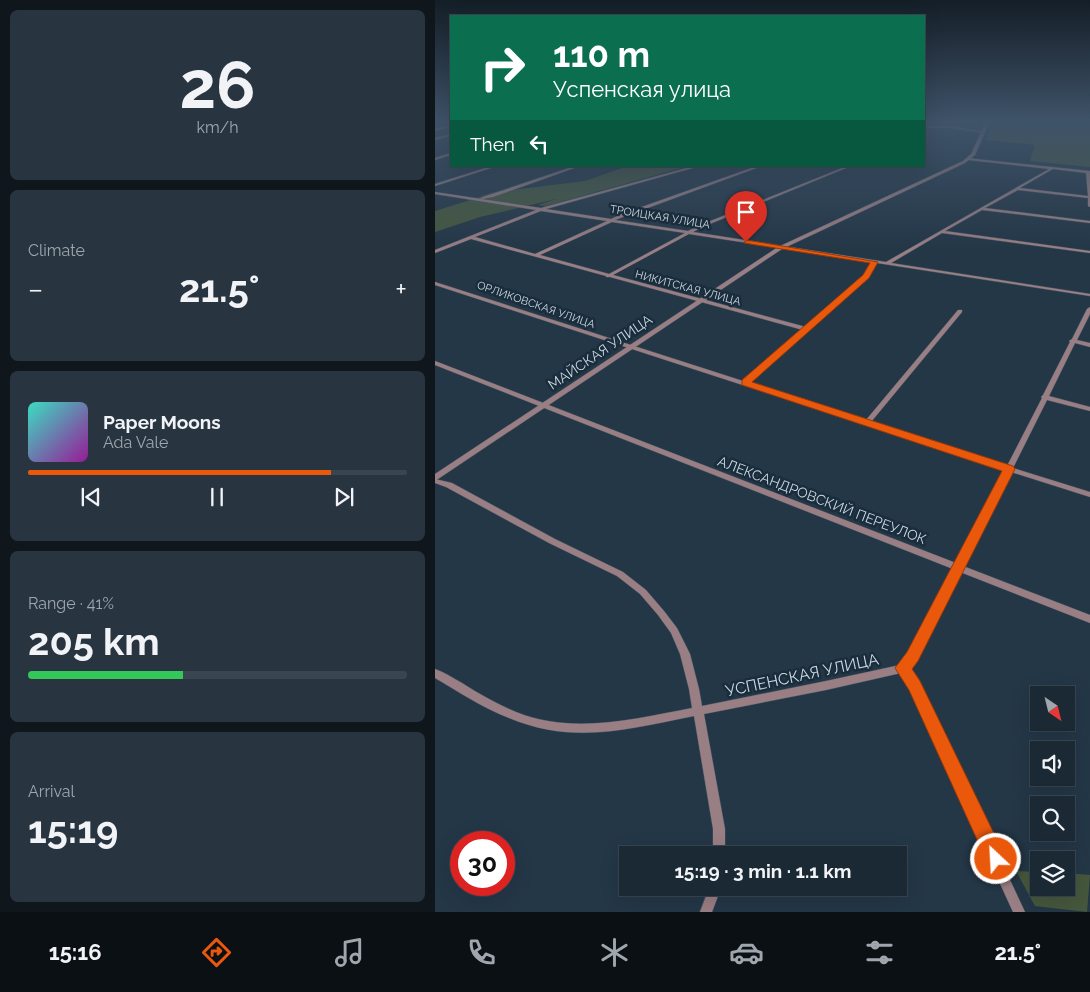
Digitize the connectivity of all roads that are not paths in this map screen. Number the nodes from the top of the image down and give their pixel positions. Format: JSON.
{"nodes":[{"id":1,"x":956,"y":164,"type":"edge"},
{"id":2,"x":1014,"y":164,"type":"edge"},
{"id":3,"x":493,"y":167,"type":"edge"},
{"id":4,"x":576,"y":167,"type":"edge"},
{"id":5,"x":758,"y":167,"type":"edge"},
{"id":6,"x":848,"y":167,"type":"edge"},
{"id":7,"x":691,"y":168,"type":"dead end"},
{"id":8,"x":1051,"y":169,"type":"junction"},
{"id":9,"x":1089,"y":172,"type":"edge"},
{"id":10,"x":435,"y":185,"type":"edge"},
{"id":11,"x":1019,"y":189,"type":"junction"},
{"id":12,"x":435,"y":193,"type":"edge"},
{"id":13,"x":1089,"y":197,"type":"edge"},
{"id":14,"x":471,"y":199,"type":"junction"},
{"id":15,"x":1090,"y":206,"type":"edge"},
{"id":16,"x":983,"y":208,"type":"junction"},
{"id":17,"x":539,"y":210,"type":"junction"},
{"id":18,"x":613,"y":220,"type":"junction"},
{"id":19,"x":1090,"y":222,"type":"edge"},
{"id":20,"x":688,"y":232,"type":"junction"},
{"id":21,"x":940,"y":232,"type":"junction"},
{"id":22,"x":472,"y":238,"type":"junction"},
{"id":23,"x":780,"y":248,"type":"junction"},
{"id":24,"x":435,"y":252,"type":"edge"},
{"id":25,"x":1090,"y":252,"type":"edge"},
{"id":26,"x":536,"y":255,"type":"junction"},
{"id":27,"x":875,"y":262,"type":"junction"},
{"id":28,"x":885,"y":264,"type":"junction"},
{"id":29,"x":608,"y":276,"type":"junction"},
{"id":30,"x":435,"y":282,"type":"edge"},
{"id":31,"x":1090,"y":295,"type":"edge"},
{"id":32,"x":699,"y":301,"type":"junction"},
{"id":33,"x":1090,"y":309,"type":"edge"},
{"id":34,"x":961,"y":311,"type":"dead end"},
{"id":35,"x":807,"y":329,"type":"junction"},
{"id":36,"x":1072,"y":341,"type":"junction"},
{"id":37,"x":1090,"y":345,"type":"edge"},
{"id":38,"x":631,"y":347,"type":"junction"},
{"id":39,"x":435,"y":363,"type":"edge"},
{"id":40,"x":745,"y":382,"type":"junction"},
{"id":41,"x":1044,"y":397,"type":"junction"},
{"id":42,"x":545,"y":405,"type":"junction"},
{"id":43,"x":1090,"y":408,"type":"edge"},
{"id":44,"x":867,"y":423,"type":"junction"},
{"id":45,"x":1009,"y":469,"type":"junction"},
{"id":46,"x":435,"y":480,"type":"edge"},
{"id":47,"x":1090,"y":495,"type":"edge"},
{"id":48,"x":957,"y":566,"type":"junction"},
{"id":49,"x":1090,"y":619,"type":"edge"},
{"id":50,"x":903,"y":668,"type":"junction"},
{"id":51,"x":435,"y":673,"type":"edge"},
{"id":52,"x":698,"y":711,"type":"junction"},
{"id":53,"x":719,"y":846,"type":"edge"},
{"id":54,"x":712,"y":896,"type":"edge"},
{"id":55,"x":706,"y":912,"type":"edge"},
{"id":56,"x":1019,"y":912,"type":"edge"}],
"edges":[{"from":1,"to":23,"type":"street","name":"МАЙСКАЯ УЛИЦА"},
{"from":2,"to":8,"type":"street"},
{"from":3,"to":10,"type":"street"},
{"from":4,"to":14,"type":"street"},
{"from":5,"to":18,"type":"street"},
{"from":6,"to":20,"type":"street"},
{"from":7,"to":17,"type":"street"},
{"from":8,"to":9,"type":"street"},
{"from":8,"to":11,"type":"street"},
{"from":9,"to":13,"type":"street"},
{"from":11,"to":13,"type":"street"},
{"from":11,"to":16,"type":"street"},
{"from":12,"to":14,"type":"street","name":"ТРОИЦКАЯ УЛИЦА"},
{"from":13,"to":15,"type":"street"},
{"from":14,"to":17,"type":"street","name":"ТРОИЦКАЯ УЛИЦА"},
{"from":16,"to":19,"type":"street"},
{"from":16,"to":21,"type":"street"},
{"from":17,"to":18,"type":"street","name":"ТРОИЦКАЯ УЛИЦА"},
{"from":17,"to":22,"type":"street"},
{"from":18,"to":20,"type":"street","name":"ТРОИЦКАЯ УЛИЦА"},
{"from":18,"to":26,"type":"street"},
{"from":20,"to":23,"type":"street","name":"ТРОИЦКАЯ УЛИЦА"},
{"from":20,"to":29,"type":"street"},
{"from":21,"to":25,"type":"street"},
{"from":21,"to":28,"type":"street"},
{"from":22,"to":24,"type":"street"},
{"from":22,"to":26,"type":"street","name":"НИКИТСКАЯ УЛИЦА"},
{"from":23,"to":27,"type":"street","name":"ТРОИЦКАЯ УЛИЦА"},
{"from":23,"to":32,"type":"street","name":"МАЙСКАЯ УЛИЦА"},
{"from":26,"to":29,"type":"street","name":"НИКИТСКАЯ УЛИЦА"},
{"from":27,"to":28,"type":"street","name":"ТРОИЦКАЯ УЛИЦА"},
{"from":27,"to":35,"type":"street"},
{"from":28,"to":31,"type":"street","name":"ТРОИЦКАЯ УЛИЦА"},
{"from":29,"to":32,"type":"street","name":"НИКИТСКАЯ УЛИЦА"},
{"from":30,"to":38,"type":"street","name":"ОРЛИКОВСКАЯ УЛИЦА"},
{"from":32,"to":35,"type":"street","name":"НИКИТСКАЯ УЛИЦА"},
{"from":32,"to":38,"type":"street","name":"МАЙСКАЯ УЛИЦА"},
{"from":33,"to":36,"type":"street"},
{"from":34,"to":44,"type":"street"},
{"from":35,"to":40,"type":"street"},
{"from":36,"to":37,"type":"street"},
{"from":36,"to":41,"type":"street"},
{"from":38,"to":40,"type":"street","name":"ОРЛИКОВСКАЯ УЛИЦА"},
{"from":38,"to":42,"type":"street","name":"МАЙСКАЯ УЛИЦА"},
{"from":39,"to":42,"type":"street","name":"АЛЕКСАНДРОВСКИЙ ПЕРЕУЛОК"},
{"from":40,"to":44,"type":"street","name":"ОРЛИКОВСКАЯ УЛИЦА"},
{"from":41,"to":43,"type":"street"},
{"from":41,"to":45,"type":"street"},
{"from":42,"to":46,"type":"street","name":"МАЙСКАЯ УЛИЦА"},
{"from":42,"to":48,"type":"street","name":"АЛЕКСАНДРОВСКИЙ ПЕРЕУЛОК"},
{"from":44,"to":45,"type":"street","name":"ОРЛИКОВСКАЯ УЛИЦА"},
{"from":45,"to":47,"type":"street","name":"ОРЛИКОВСКАЯ УЛИЦА"},
{"from":45,"to":48,"type":"street"},
{"from":46,"to":52,"type":"street"},
{"from":48,"to":49,"type":"street","name":"АЛЕКСАНДРОВСКИЙ ПЕРЕУЛОК"},
{"from":48,"to":50,"type":"street"},
{"from":50,"to":52,"type":"street","name":"УСПЕНСКАЯ УЛИЦА"},
{"from":50,"to":56,"type":"street"},
{"from":51,"to":52,"type":"street","name":"УСПЕНСКАЯ УЛИЦА"},
{"from":52,"to":53,"type":"street"},
{"from":54,"to":55,"type":"street"}]}
